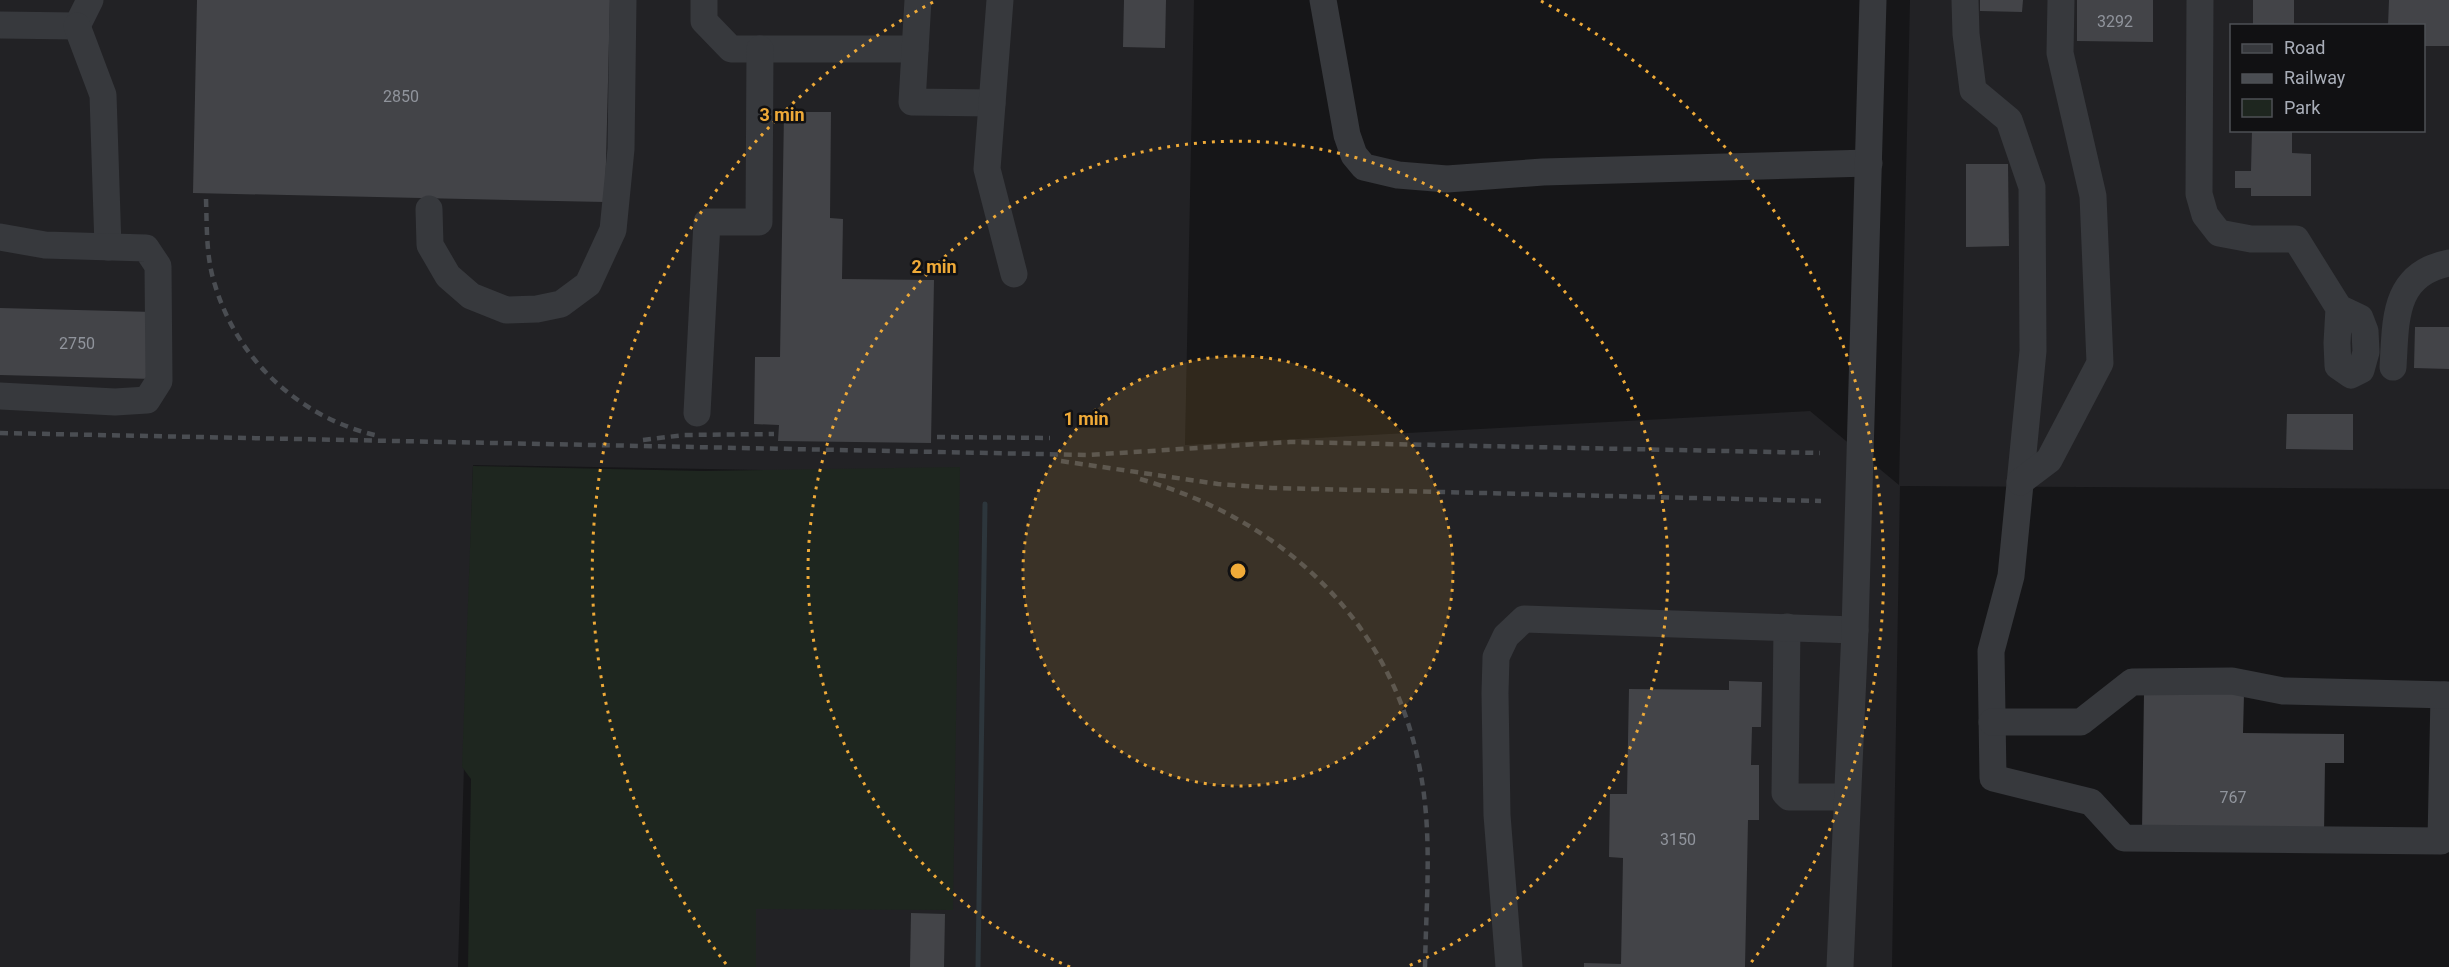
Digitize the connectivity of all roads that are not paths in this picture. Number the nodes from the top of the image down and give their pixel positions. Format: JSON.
{"nodes":[{"id":1,"x":90,"y":0,"type":"edge"},
{"id":2,"x":623,"y":0,"type":"edge"},
{"id":3,"x":704,"y":0,"type":"edge"},
{"id":4,"x":918,"y":0,"type":"edge"},
{"id":5,"x":1000,"y":0,"type":"edge"},
{"id":6,"x":1323,"y":0,"type":"edge"},
{"id":7,"x":1873,"y":0,"type":"edge"},
{"id":8,"x":1965,"y":0,"type":"edge"},
{"id":9,"x":2061,"y":0,"type":"edge"},
{"id":10,"x":2200,"y":0,"type":"edge"},
{"id":11,"x":0,"y":25,"type":"edge"},
{"id":12,"x":77,"y":26,"type":"junction"},
{"id":13,"x":760,"y":49,"type":"junction"},
{"id":14,"x":915,"y":49,"type":"junction"},
{"id":15,"x":992,"y":103,"type":"junction"},
{"id":16,"x":1869,"y":163,"type":"junction"},
{"id":17,"x":429,"y":209,"type":"dead end"},
{"id":18,"x":0,"y":237,"type":"edge"},
{"id":19,"x":108,"y":247,"type":"junction"},
{"id":20,"x":2449,"y":263,"type":"edge"},
{"id":21,"x":1014,"y":274,"type":"dead end"},
{"id":22,"x":2339,"y":308,"type":"dead end"},
{"id":23,"x":2393,"y":367,"type":"dead end"},
{"id":24,"x":0,"y":396,"type":"edge"},
{"id":25,"x":698,"y":413,"type":"dead end"},
{"id":26,"x":2020,"y":482,"type":"junction"},
{"id":27,"x":1787,"y":627,"type":"junction"},
{"id":28,"x":1855,"y":630,"type":"junction"},
{"id":29,"x":2446,"y":695,"type":"edge"},
{"id":30,"x":1992,"y":722,"type":"junction"},
{"id":31,"x":1847,"y":797,"type":"junction"},
{"id":32,"x":1509,"y":967,"type":"edge"},
{"id":33,"x":1840,"y":967,"type":"edge"}],
"edges":[{"from":1,"to":12,"type":"lane"},
{"from":2,"to":17,"type":"lane"},
{"from":3,"to":13,"type":"lane"},
{"from":4,"to":14,"type":"lane"},
{"from":5,"to":15,"type":"lane"},
{"from":6,"to":16,"type":"lane"},
{"from":7,"to":16,"type":"lane"},
{"from":8,"to":26,"type":"lane"},
{"from":9,"to":26,"type":"lane"},
{"from":10,"to":22,"type":"lane"},
{"from":11,"to":12,"type":"lane"},
{"from":12,"to":19,"type":"lane"},
{"from":13,"to":14,"type":"lane"},
{"from":13,"to":25,"type":"lane"},
{"from":14,"to":15,"type":"lane"},
{"from":15,"to":21,"type":"lane"},
{"from":16,"to":28,"type":"lane"},
{"from":18,"to":19,"type":"lane"},
{"from":19,"to":24,"type":"lane"},
{"from":20,"to":23,"type":"lane"},
{"from":26,"to":30,"type":"lane"},
{"from":27,"to":28,"type":"lane"},
{"from":27,"to":31,"type":"lane"},
{"from":27,"to":32,"type":"lane"},
{"from":28,"to":31,"type":"lane"},
{"from":29,"to":30,"type":"lane"},
{"from":29,"to":30,"type":"lane"},
{"from":31,"to":33,"type":"lane"}]}
